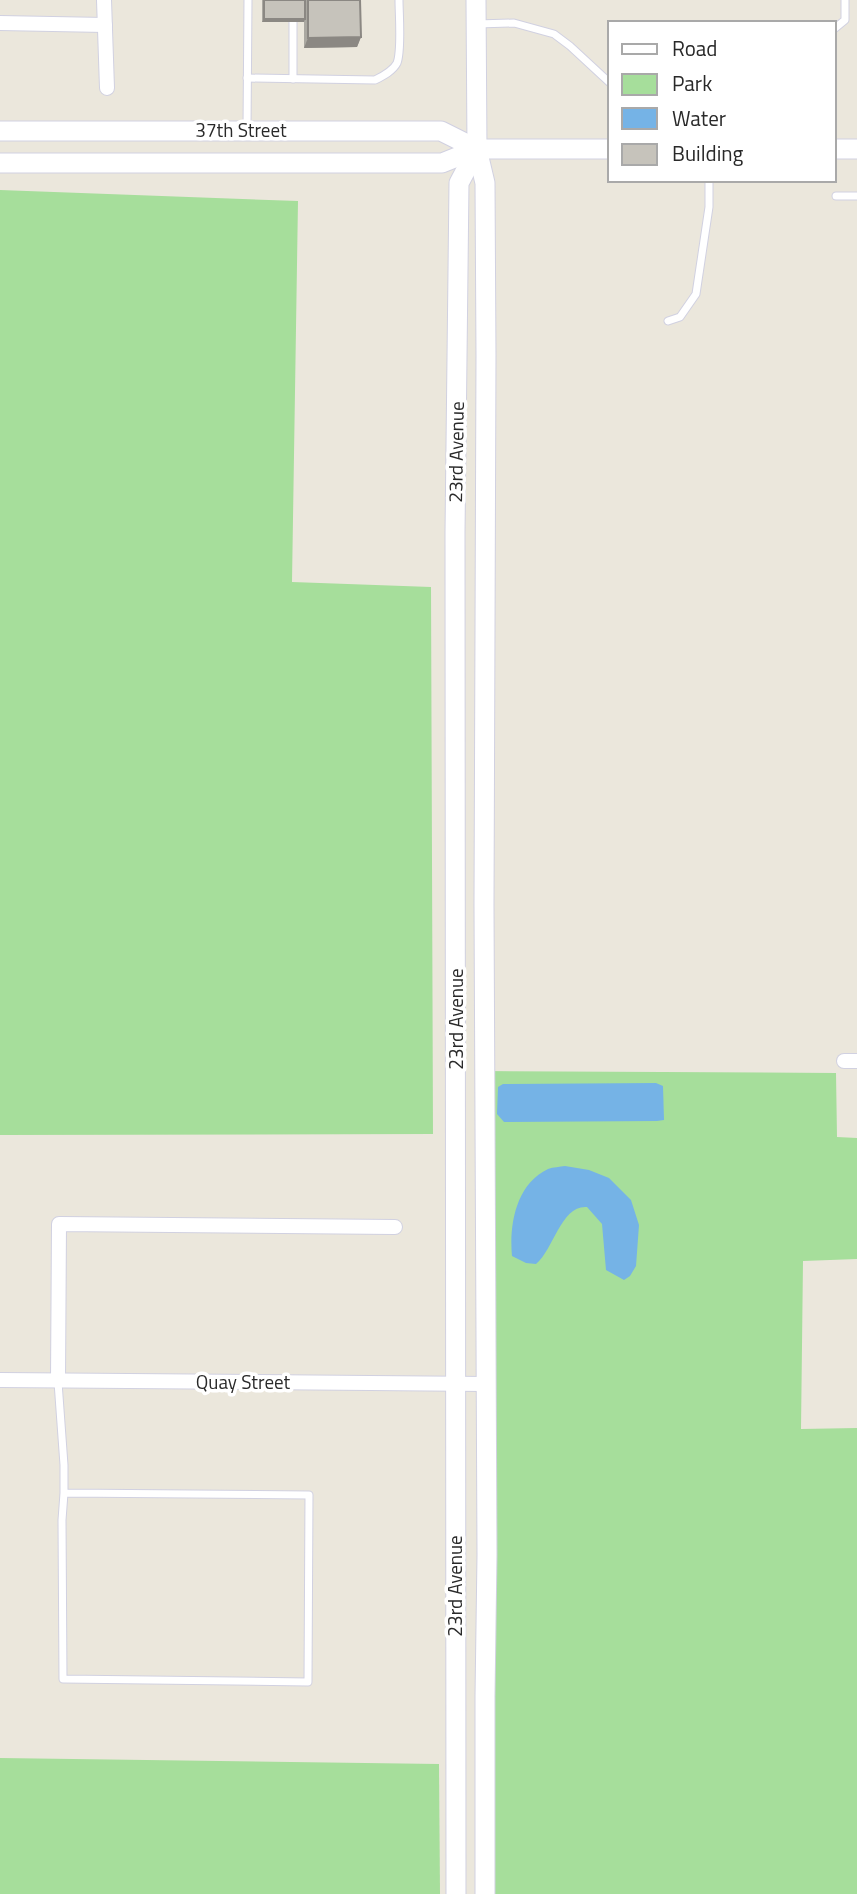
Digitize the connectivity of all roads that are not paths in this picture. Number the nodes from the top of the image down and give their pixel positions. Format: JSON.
{"nodes":[{"id":1,"x":104,"y":0,"type":"edge"},
{"id":2,"x":248,"y":0,"type":"edge"},
{"id":3,"x":293,"y":0,"type":"edge"},
{"id":4,"x":399,"y":0,"type":"edge"},
{"id":5,"x":476,"y":0,"type":"edge"},
{"id":6,"x":845,"y":0,"type":"edge"},
{"id":7,"x":0,"y":23,"type":"edge"},
{"id":8,"x":476,"y":23,"type":"junction"},
{"id":9,"x":105,"y":25,"type":"junction"},
{"id":10,"x":836,"y":27,"type":"edge"},
{"id":11,"x":247,"y":78,"type":"junction"},
{"id":12,"x":293,"y":79,"type":"junction"},
{"id":13,"x":608,"y":81,"type":"edge"},
{"id":14,"x":107,"y":88,"type":"dead end"},
{"id":15,"x":247,"y":130,"type":"junction"},
{"id":16,"x":1,"y":131,"type":"edge"},
{"id":17,"x":477,"y":149,"type":"junction"},
{"id":18,"x":608,"y":149,"type":"edge"},
{"id":19,"x":836,"y":149,"type":"edge"},
{"id":20,"x":857,"y":149,"type":"edge"},
{"id":21,"x":1,"y":163,"type":"edge"},
{"id":22,"x":709,"y":182,"type":"edge"},
{"id":23,"x":836,"y":196,"type":"dead end"},
{"id":24,"x":857,"y":196,"type":"edge"},
{"id":25,"x":668,"y":321,"type":"dead end"},
{"id":26,"x":395,"y":1227,"type":"dead end"},
{"id":27,"x":0,"y":1380,"type":"edge"},
{"id":28,"x":58,"y":1381,"type":"junction"},
{"id":29,"x":457,"y":1383,"type":"junction"},
{"id":30,"x":486,"y":1384,"type":"junction"},
{"id":31,"x":64,"y":1493,"type":"junction"},
{"id":32,"x":456,"y":1894,"type":"edge"},
{"id":33,"x":485,"y":1894,"type":"edge"}],
"edges":[{"from":1,"to":9,"type":"street"},
{"from":2,"to":11,"type":"lane"},
{"from":3,"to":12,"type":"lane"},
{"from":4,"to":12,"type":"lane"},
{"from":5,"to":8,"type":"main road","name":"23rd Avenue"},
{"from":6,"to":10,"type":"lane"},
{"from":7,"to":9,"type":"street"},
{"from":8,"to":13,"type":"lane"},
{"from":8,"to":17,"type":"main road","name":"23rd Avenue"},
{"from":9,"to":14,"type":"street"},
{"from":11,"to":12,"type":"lane"},
{"from":11,"to":15,"type":"lane"},
{"from":15,"to":16,"type":"main road","name":"37th Street"},
{"from":15,"to":17,"type":"main road","name":"37th Street"},
{"from":16,"to":21,"type":"main road"},
{"from":17,"to":18,"type":"main road","name":"37th Street"},
{"from":17,"to":21,"type":"main road","name":"37th Street"},
{"from":17,"to":29,"type":"main road","name":"23rd Avenue"},
{"from":17,"to":30,"type":"main road","name":"23rd Avenue"},
{"from":19,"to":20,"type":"main road"},
{"from":22,"to":25,"type":"lane"},
{"from":23,"to":24,"type":"lane"},
{"from":26,"to":28,"type":"street"},
{"from":27,"to":28,"type":"street","name":"Quay Street"},
{"from":28,"to":29,"type":"street","name":"Quay Street"},
{"from":28,"to":31,"type":"lane"},
{"from":29,"to":30,"type":"street","name":"Quay Street"},
{"from":29,"to":32,"type":"main road","name":"23rd Avenue"},
{"from":30,"to":33,"type":"main road","name":"23rd Avenue"},
{"from":31,"to":31,"type":"lane"}]}
